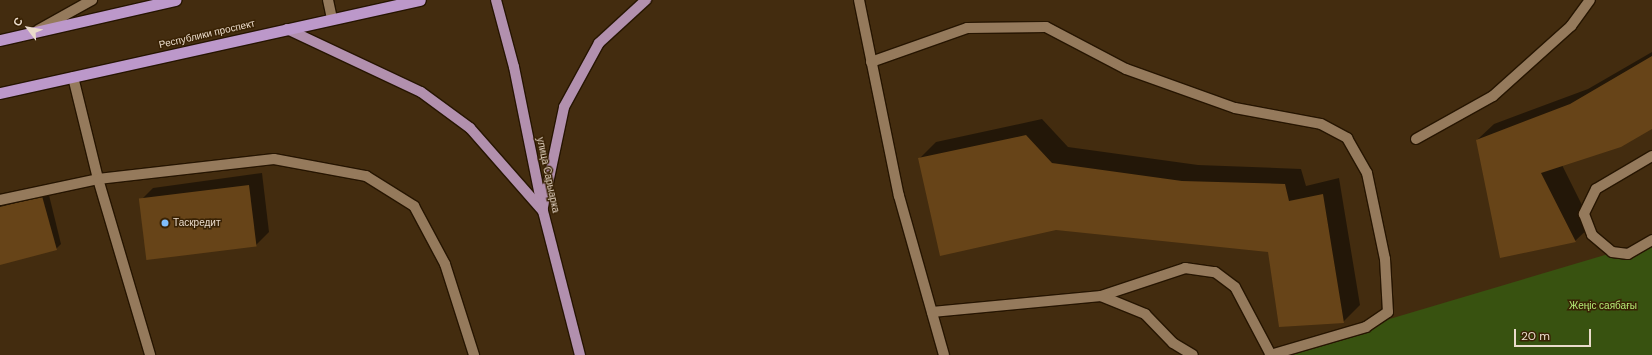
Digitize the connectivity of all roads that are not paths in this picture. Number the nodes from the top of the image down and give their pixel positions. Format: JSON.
{"nodes":[{"id":1,"x":92,"y":0,"type":"edge"},
{"id":2,"x":175,"y":0,"type":"edge"},
{"id":3,"x":328,"y":0,"type":"edge"},
{"id":4,"x":420,"y":0,"type":"edge"},
{"id":5,"x":496,"y":0,"type":"edge"},
{"id":6,"x":646,"y":0,"type":"edge"},
{"id":7,"x":859,"y":0,"type":"edge"},
{"id":8,"x":1590,"y":0,"type":"edge"},
{"id":9,"x":332,"y":19,"type":"junction"},
{"id":10,"x":287,"y":29,"type":"junction"},
{"id":11,"x":33,"y":32,"type":"junction"},
{"id":12,"x":0,"y":40,"type":"edge"},
{"id":13,"x":870,"y":62,"type":"junction"},
{"id":14,"x":73,"y":77,"type":"junction"},
{"id":15,"x":0,"y":93,"type":"edge"},
{"id":16,"x":1416,"y":139,"type":"dead end"},
{"id":17,"x":1652,"y":156,"type":"edge"},
{"id":18,"x":98,"y":179,"type":"junction"},
{"id":19,"x":0,"y":200,"type":"edge"},
{"id":20,"x":542,"y":211,"type":"junction"},
{"id":21,"x":1652,"y":240,"type":"edge"},
{"id":22,"x":1101,"y":296,"type":"junction"},
{"id":23,"x":932,"y":312,"type":"junction"},
{"id":24,"x":150,"y":355,"type":"edge"},
{"id":25,"x":474,"y":355,"type":"edge"},
{"id":26,"x":580,"y":355,"type":"edge"},
{"id":27,"x":944,"y":355,"type":"edge"},
{"id":28,"x":1193,"y":355,"type":"edge"},
{"id":29,"x":1270,"y":355,"type":"edge"}],
"edges":[{"from":1,"to":11,"type":"street"},
{"from":2,"to":11,"type":"highway"},
{"from":3,"to":9,"type":"street"},
{"from":4,"to":9,"type":"highway","name":"Республики проспект"},
{"from":5,"to":20,"type":"main road","name":"улица Сарыарка"},
{"from":6,"to":20,"type":"main road"},
{"from":7,"to":13,"type":"street"},
{"from":8,"to":16,"type":"street"},
{"from":9,"to":10,"type":"highway","name":"Республики проспект"},
{"from":10,"to":14,"type":"highway","name":"Республики проспект"},
{"from":10,"to":20,"type":"main road"},
{"from":11,"to":12,"type":"highway"},
{"from":13,"to":23,"type":"street"},
{"from":13,"to":29,"type":"street"},
{"from":14,"to":15,"type":"highway","name":"Республики проспект"},
{"from":14,"to":18,"type":"street"},
{"from":17,"to":21,"type":"street"},
{"from":18,"to":19,"type":"street"},
{"from":18,"to":24,"type":"street"},
{"from":18,"to":25,"type":"street"},
{"from":20,"to":26,"type":"main road","name":"улица Сарыарка"},
{"from":22,"to":23,"type":"street"},
{"from":22,"to":28,"type":"street"},
{"from":22,"to":29,"type":"street"},
{"from":23,"to":27,"type":"street"}]}
